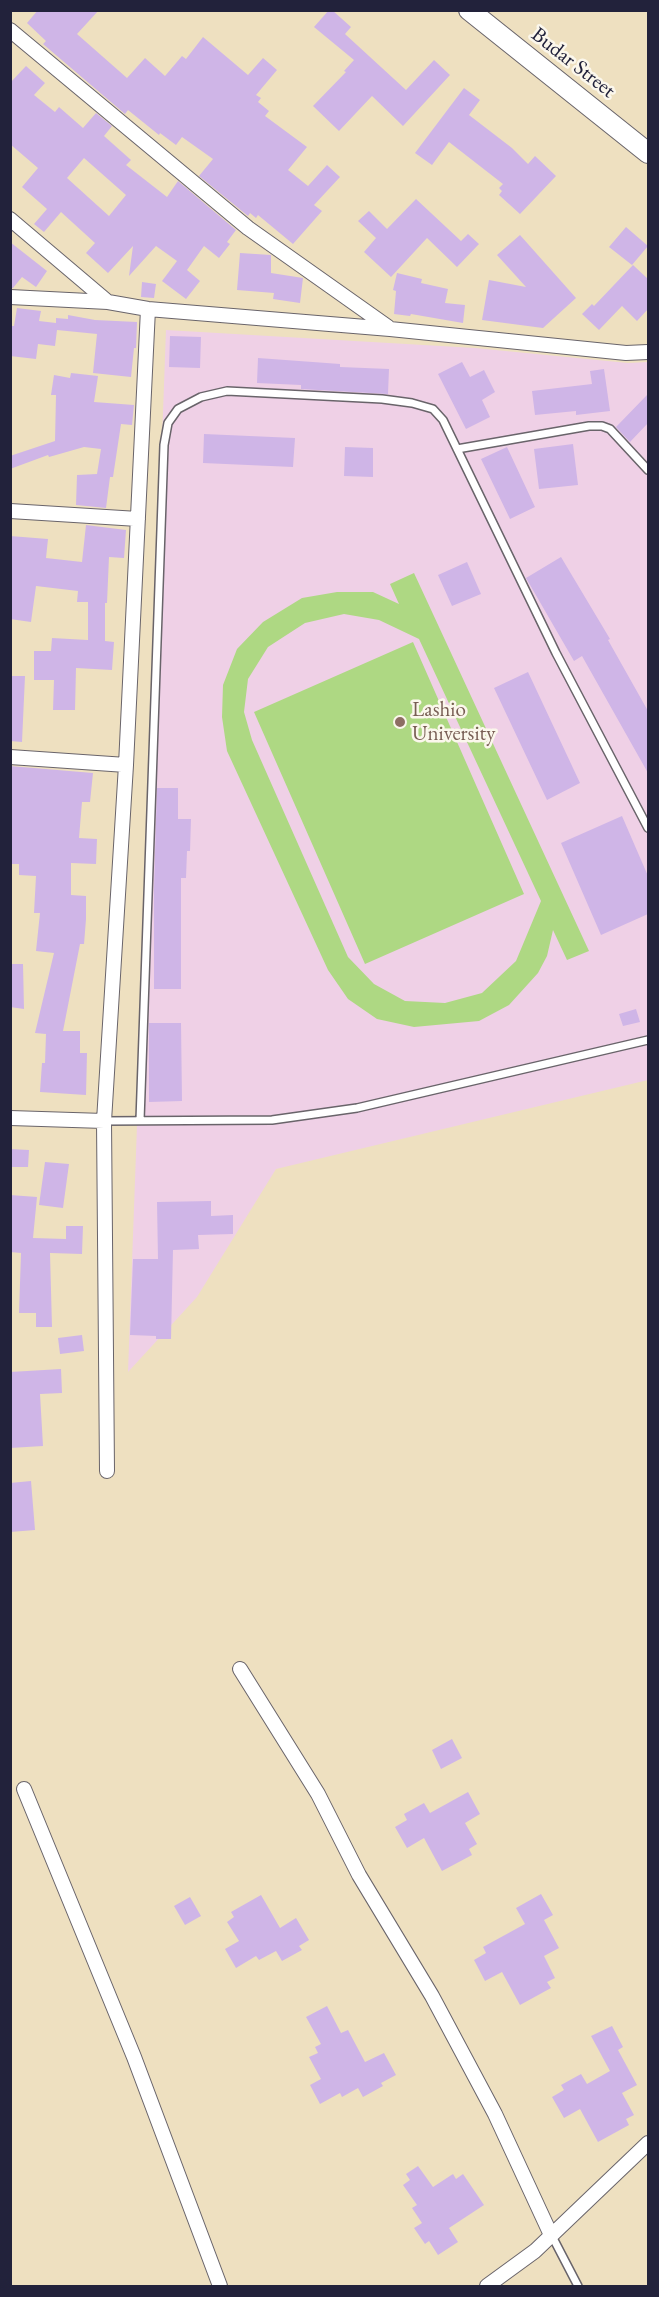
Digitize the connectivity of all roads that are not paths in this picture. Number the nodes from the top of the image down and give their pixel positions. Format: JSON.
{"nodes":[{"id":1,"x":469,"y":10,"type":"edge"},
{"id":2,"x":10,"y":30,"type":"edge"},
{"id":3,"x":648,"y":153,"type":"edge"},
{"id":4,"x":10,"y":219,"type":"edge"},
{"id":5,"x":10,"y":297,"type":"edge"},
{"id":6,"x":108,"y":302,"type":"junction"},
{"id":7,"x":148,"y":309,"type":"junction"},
{"id":8,"x":390,"y":329,"type":"junction"},
{"id":9,"x":648,"y":352,"type":"edge"},
{"id":10,"x":457,"y":449,"type":"junction"},
{"id":11,"x":648,"y":470,"type":"edge"},
{"id":12,"x":10,"y":511,"type":"edge"},
{"id":13,"x":138,"y":519,"type":"junction"},
{"id":14,"x":10,"y":757,"type":"edge"},
{"id":15,"x":126,"y":765,"type":"junction"},
{"id":16,"x":648,"y":828,"type":"edge"},
{"id":17,"x":648,"y":1040,"type":"edge"},
{"id":18,"x":10,"y":1118,"type":"edge"},
{"id":19,"x":140,"y":1120,"type":"junction"},
{"id":20,"x":104,"y":1121,"type":"junction"},
{"id":21,"x":107,"y":1471,"type":"dead end"},
{"id":22,"x":240,"y":1669,"type":"dead end"},
{"id":23,"x":24,"y":1789,"type":"dead end"},
{"id":24,"x":648,"y":2143,"type":"edge"},
{"id":25,"x":551,"y":2235,"type":"junction"},
{"id":26,"x":220,"y":2286,"type":"edge"},
{"id":27,"x":487,"y":2286,"type":"edge"},
{"id":28,"x":578,"y":2286,"type":"edge"}],
"edges":[{"from":1,"to":3,"type":"main road","name":"Budar Street"},
{"from":2,"to":8,"type":"street"},
{"from":4,"to":6,"type":"street"},
{"from":5,"to":6,"type":"street"},
{"from":6,"to":7,"type":"street"},
{"from":7,"to":8,"type":"street"},
{"from":7,"to":13,"type":"street"},
{"from":8,"to":9,"type":"street"},
{"from":10,"to":11,"type":"lane"},
{"from":10,"to":16,"type":"lane"},
{"from":10,"to":19,"type":"lane"},
{"from":12,"to":13,"type":"street"},
{"from":13,"to":15,"type":"street"},
{"from":14,"to":15,"type":"street"},
{"from":15,"to":20,"type":"street"},
{"from":17,"to":19,"type":"lane"},
{"from":18,"to":20,"type":"street"},
{"from":19,"to":20,"type":"lane"},
{"from":20,"to":21,"type":"street"},
{"from":22,"to":25,"type":"street"},
{"from":23,"to":26,"type":"street"},
{"from":24,"to":25,"type":"street"},
{"from":25,"to":27,"type":"street"},
{"from":25,"to":28,"type":"lane"}]}
